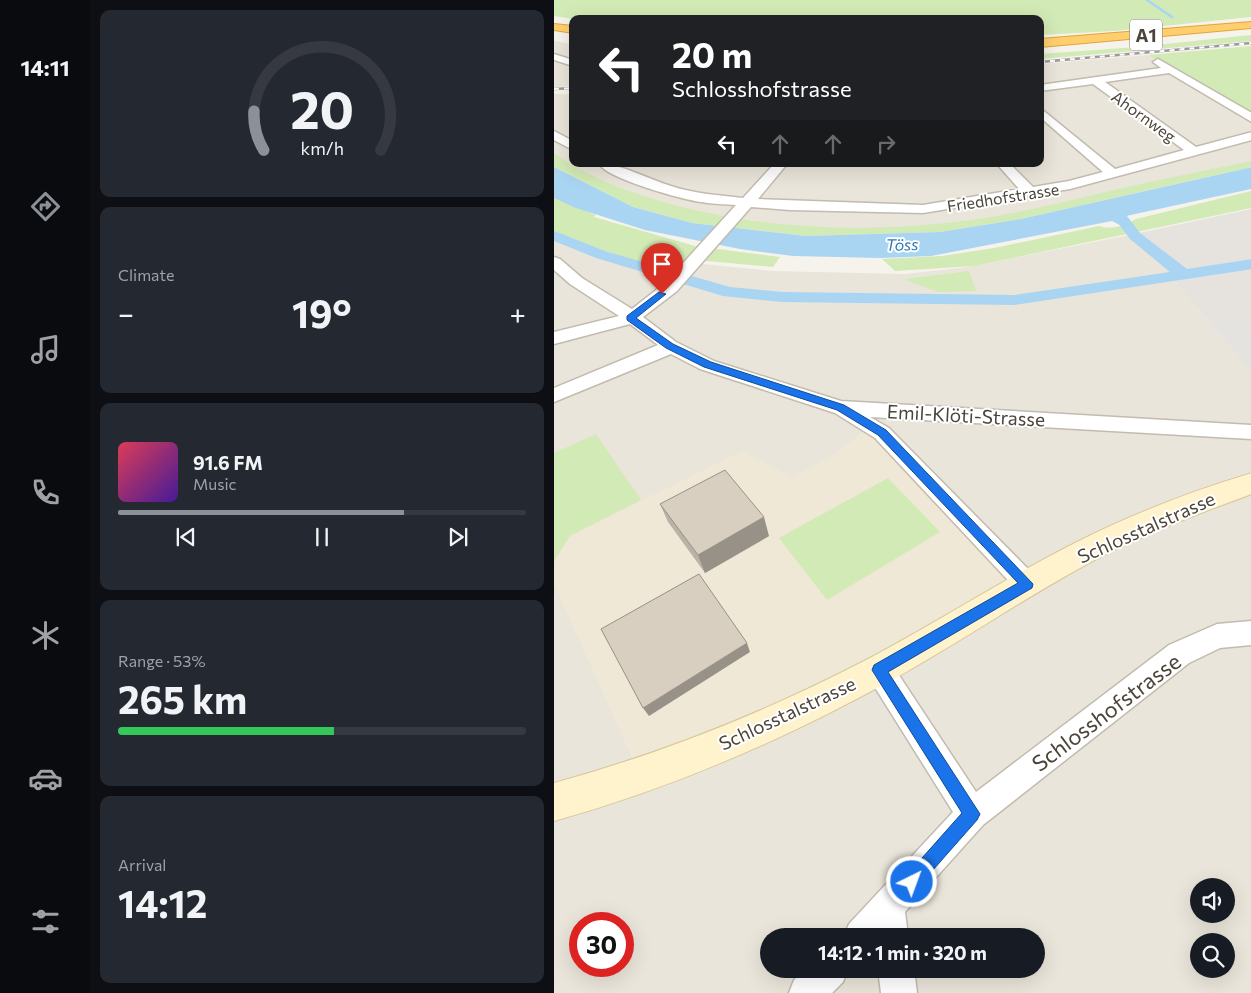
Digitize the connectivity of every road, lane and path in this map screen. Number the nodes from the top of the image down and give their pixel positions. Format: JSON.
{"nodes":[{"id":1,"x":1251,"y":25,"type":"edge"},
{"id":2,"x":554,"y":27,"type":"edge"},
{"id":3,"x":569,"y":29,"type":"edge"},
{"id":4,"x":1251,"y":31,"type":"edge"},
{"id":5,"x":554,"y":34,"type":"edge"},
{"id":6,"x":569,"y":36,"type":"edge"},
{"id":7,"x":1044,"y":44,"type":"edge"},
{"id":8,"x":1044,"y":50,"type":"edge"},
{"id":9,"x":554,"y":57,"type":"edge"},
{"id":10,"x":1152,"y":59,"type":"dead end"},
{"id":11,"x":569,"y":62,"type":"edge"},
{"id":12,"x":1172,"y":70,"type":"junction"},
{"id":13,"x":1094,"y":80,"type":"junction"},
{"id":14,"x":1044,"y":87,"type":"edge"},
{"id":15,"x":1044,"y":114,"type":"edge"},
{"id":16,"x":1251,"y":119,"type":"edge"},
{"id":17,"x":554,"y":135,"type":"edge"},
{"id":18,"x":1251,"y":136,"type":"edge"},
{"id":19,"x":569,"y":144,"type":"edge"},
{"id":20,"x":1194,"y":152,"type":"junction"},
{"id":21,"x":611,"y":167,"type":"edge"},
{"id":22,"x":778,"y":167,"type":"edge"},
{"id":23,"x":1007,"y":167,"type":"edge"},
{"id":24,"x":1112,"y":174,"type":"junction"},
{"id":25,"x":1031,"y":193,"type":"junction"},
{"id":26,"x":744,"y":205,"type":"junction"},
{"id":27,"x":554,"y":262,"type":"edge"},
{"id":28,"x":630,"y":318,"type":"junction"},
{"id":29,"x":554,"y":338,"type":"edge"},
{"id":30,"x":670,"y":346,"type":"junction"},
{"id":31,"x":554,"y":395,"type":"edge"},
{"id":32,"x":840,"y":408,"type":"junction"},
{"id":33,"x":1251,"y":432,"type":"edge"},
{"id":34,"x":1251,"y":483,"type":"edge"},
{"id":35,"x":1027,"y":584,"type":"junction"},
{"id":36,"x":1251,"y":633,"type":"edge"},
{"id":37,"x":879,"y":670,"type":"junction"},
{"id":38,"x":554,"y":802,"type":"edge"},
{"id":39,"x":972,"y":814,"type":"junction"},
{"id":40,"x":889,"y":922,"type":"edge"},
{"id":41,"x":877,"y":928,"type":"edge"},
{"id":42,"x":821,"y":978,"type":"edge"},
{"id":43,"x":897,"y":978,"type":"edge"},
{"id":44,"x":807,"y":993,"type":"edge"},
{"id":45,"x":899,"y":993,"type":"edge"}],
"edges":[{"from":1,"to":7,"type":"highway","number":"A1"},
{"from":2,"to":3,"type":"highway"},
{"from":4,"to":8,"type":"highway","number":"A1"},
{"from":5,"to":6,"type":"highway"},
{"from":9,"to":11,"type":"street"},
{"from":10,"to":12,"type":"street"},
{"from":12,"to":13,"type":"street"},
{"from":12,"to":16,"type":"street"},
{"from":13,"to":14,"type":"street"},
{"from":13,"to":20,"type":"street","name":"Ahornweg"},
{"from":15,"to":24,"type":"street"},
{"from":17,"to":19,"type":"street"},
{"from":18,"to":20,"type":"street","name":"Friedhofstrasse"},
{"from":20,"to":24,"type":"street","name":"Friedhofstrasse"},
{"from":21,"to":26,"type":"street","name":"Friedhofstrasse"},
{"from":22,"to":26,"type":"street"},
{"from":23,"to":25,"type":"street"},
{"from":24,"to":25,"type":"street","name":"Friedhofstrasse"},
{"from":25,"to":26,"type":"street","name":"Friedhofstrasse"},
{"from":26,"to":28,"type":"street"},
{"from":27,"to":28,"type":"street","name":"Emil-Klöti-Strasse"},
{"from":28,"to":29,"type":"street"},
{"from":28,"to":30,"type":"street","name":"Emil-Klöti-Strasse"},
{"from":30,"to":31,"type":"street"},
{"from":30,"to":32,"type":"street","name":"Emil-Klöti-Strasse"},
{"from":32,"to":33,"type":"street","name":"Emil-Klöti-Strasse"},
{"from":32,"to":35,"type":"street"},
{"from":34,"to":35,"type":"main road","name":"Schlosstalstrasse"},
{"from":35,"to":37,"type":"main road","name":"Schlosstalstrasse"},
{"from":36,"to":39,"type":"street","name":"Schlosshofstrasse"},
{"from":37,"to":38,"type":"main road","name":"Schlosstalstrasse"},
{"from":37,"to":39,"type":"street"},
{"from":39,"to":40,"type":"street","name":"Schlosshofstrasse"},
{"from":40,"to":41,"type":"street","name":"Schlosshofstrasse"},
{"from":42,"to":44,"type":"street"},
{"from":43,"to":45,"type":"street"}]}
